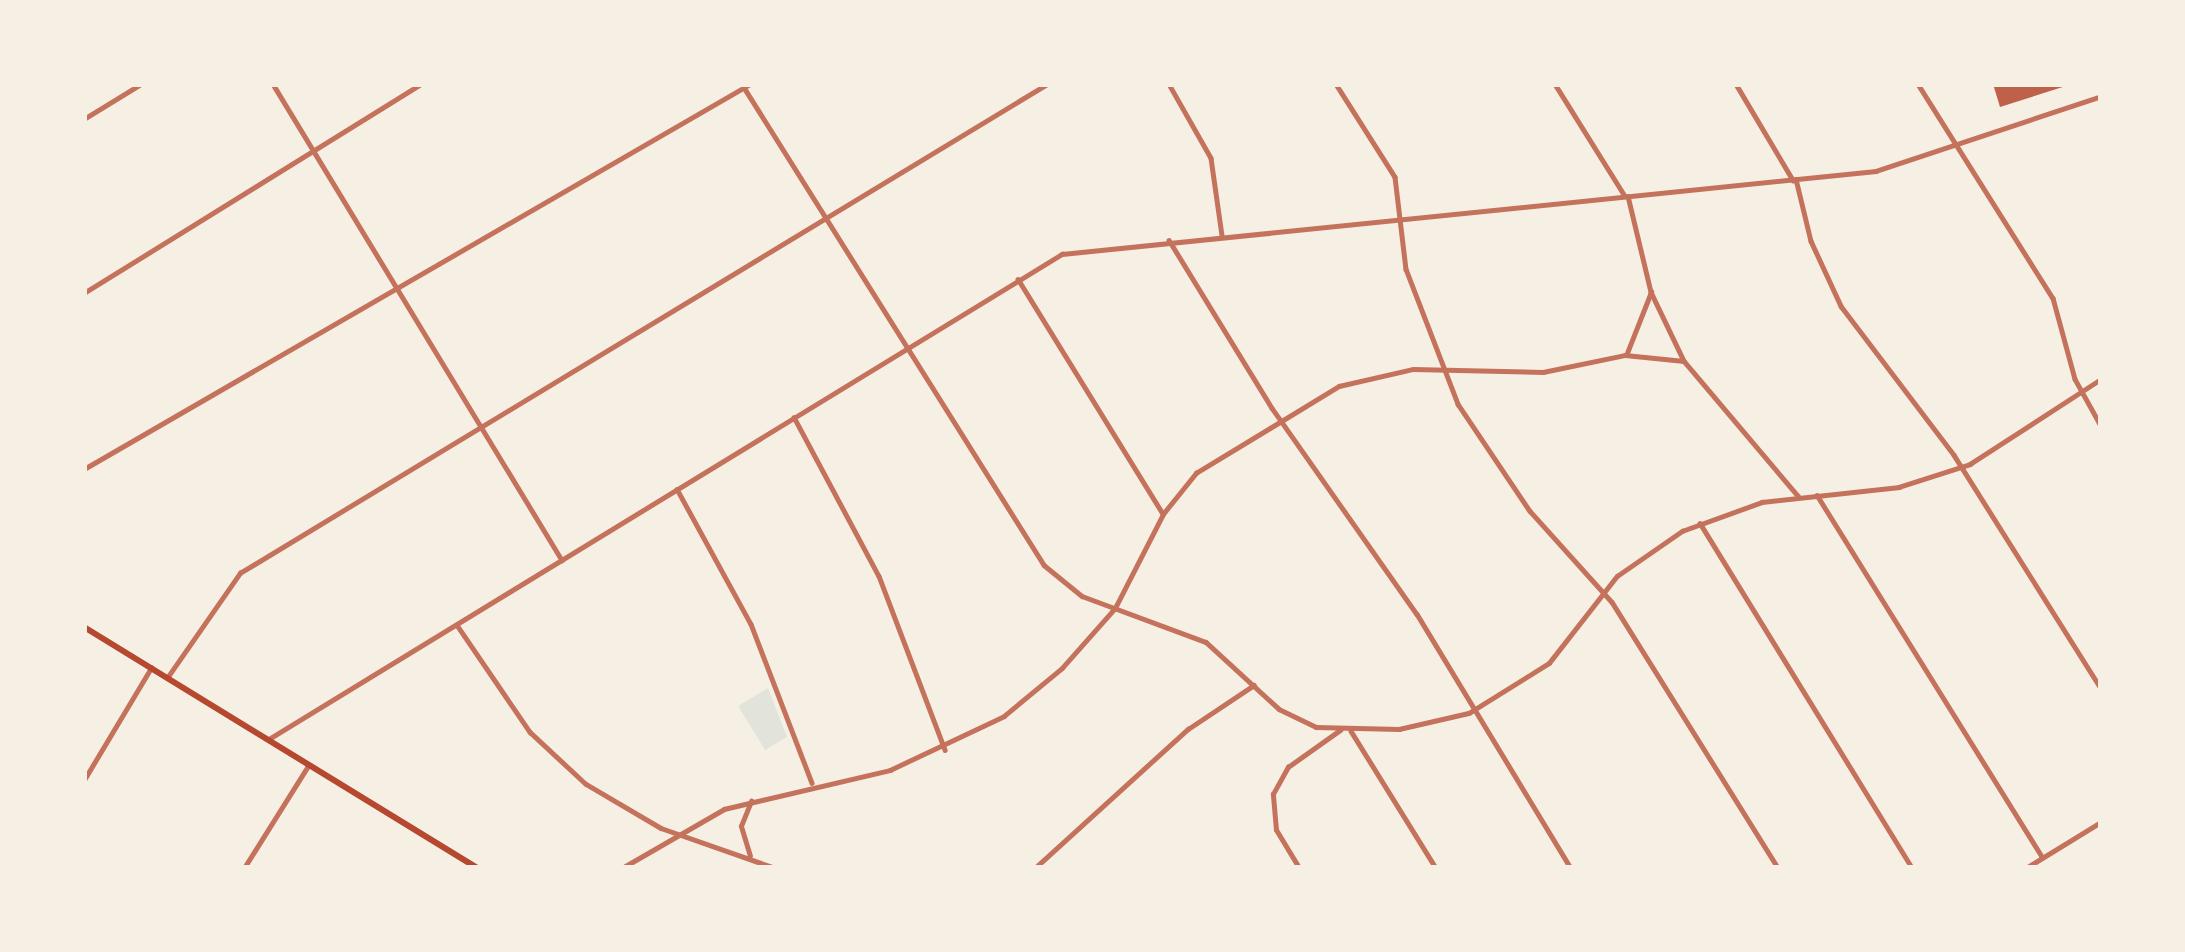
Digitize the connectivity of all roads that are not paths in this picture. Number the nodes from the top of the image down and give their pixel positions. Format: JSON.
{"nodes":[{"id":1,"x":141,"y":84,"type":"edge"},
{"id":2,"x":273,"y":84,"type":"edge"},
{"id":3,"x":421,"y":84,"type":"edge"},
{"id":4,"x":1047,"y":84,"type":"edge"},
{"id":5,"x":1168,"y":84,"type":"edge"},
{"id":6,"x":1336,"y":84,"type":"edge"},
{"id":7,"x":1555,"y":84,"type":"edge"},
{"id":8,"x":1736,"y":84,"type":"edge"},
{"id":9,"x":1918,"y":84,"type":"edge"},
{"id":10,"x":748,"y":87,"type":"edge"},
{"id":11,"x":2101,"y":96,"type":"edge"},
{"id":12,"x":84,"y":119,"type":"edge"},
{"id":13,"x":1958,"y":147,"type":"junction"},
{"id":14,"x":314,"y":151,"type":"junction"},
{"id":15,"x":1795,"y":179,"type":"junction"},
{"id":16,"x":1627,"y":196,"type":"junction"},
{"id":17,"x":828,"y":217,"type":"junction"},
{"id":18,"x":1398,"y":219,"type":"junction"},
{"id":19,"x":1222,"y":236,"type":"junction"},
{"id":20,"x":1169,"y":240,"type":"junction"},
{"id":21,"x":1018,"y":279,"type":"junction"},
{"id":22,"x":398,"y":289,"type":"junction"},
{"id":23,"x":1651,"y":292,"type":"junction"},
{"id":24,"x":84,"y":293,"type":"edge"},
{"id":25,"x":909,"y":347,"type":"junction"},
{"id":26,"x":1625,"y":356,"type":"junction"},
{"id":27,"x":1684,"y":362,"type":"junction"},
{"id":28,"x":1442,"y":371,"type":"junction"},
{"id":29,"x":2101,"y":379,"type":"edge"},
{"id":30,"x":2082,"y":395,"type":"junction"},
{"id":31,"x":794,"y":417,"type":"junction"},
{"id":32,"x":1280,"y":419,"type":"junction"},
{"id":33,"x":479,"y":425,"type":"junction"},
{"id":34,"x":2101,"y":426,"type":"edge"},
{"id":35,"x":1961,"y":467,"type":"junction"},
{"id":36,"x":84,"y":469,"type":"edge"},
{"id":37,"x":677,"y":489,"type":"junction"},
{"id":38,"x":1817,"y":495,"type":"junction"},
{"id":39,"x":1798,"y":496,"type":"junction"},
{"id":40,"x":1163,"y":514,"type":"junction"},
{"id":41,"x":1700,"y":523,"type":"junction"},
{"id":42,"x":562,"y":560,"type":"junction"},
{"id":43,"x":1603,"y":590,"type":"junction"},
{"id":44,"x":1115,"y":608,"type":"junction"},
{"id":45,"x":457,"y":625,"type":"junction"},
{"id":46,"x":84,"y":627,"type":"edge"},
{"id":47,"x":151,"y":668,"type":"junction"},
{"id":48,"x":167,"y":678,"type":"junction"},
{"id":49,"x":1254,"y":685,"type":"junction"},
{"id":50,"x":2101,"y":688,"type":"edge"},
{"id":51,"x":1475,"y":710,"type":"junction"},
{"id":52,"x":1340,"y":730,"type":"junction"},
{"id":53,"x":1351,"y":731,"type":"junction"},
{"id":54,"x":268,"y":740,"type":"junction"},
{"id":55,"x":945,"y":750,"type":"junction"},
{"id":56,"x":309,"y":765,"type":"junction"},
{"id":57,"x":84,"y":780,"type":"edge"},
{"id":58,"x":813,"y":786,"type":"junction"},
{"id":59,"x":751,"y":801,"type":"junction"},
{"id":60,"x":2101,"y":822,"type":"edge"},
{"id":61,"x":676,"y":832,"type":"junction"},
{"id":62,"x":750,"y":856,"type":"junction"},
{"id":63,"x":458,"y":857,"type":"junction"},
{"id":64,"x":2042,"y":858,"type":"junction"},
{"id":65,"x":244,"y":868,"type":"edge"},
{"id":66,"x":453,"y":868,"type":"edge"},
{"id":67,"x":477,"y":868,"type":"edge"},
{"id":68,"x":622,"y":868,"type":"edge"},
{"id":69,"x":775,"y":868,"type":"edge"},
{"id":70,"x":1035,"y":868,"type":"edge"},
{"id":71,"x":1299,"y":868,"type":"edge"},
{"id":72,"x":1436,"y":868,"type":"edge"},
{"id":73,"x":1571,"y":868,"type":"edge"},
{"id":74,"x":1778,"y":868,"type":"edge"},
{"id":75,"x":1912,"y":868,"type":"edge"},
{"id":76,"x":2026,"y":868,"type":"edge"}],
"edges":[{"from":1,"to":12,"type":"street"},
{"from":2,"to":14,"type":"street"},
{"from":3,"to":14,"type":"street"},
{"from":4,"to":17,"type":"street"},
{"from":5,"to":19,"type":"street"},
{"from":6,"to":18,"type":"street"},
{"from":7,"to":16,"type":"street"},
{"from":8,"to":15,"type":"street"},
{"from":9,"to":13,"type":"street"},
{"from":10,"to":17,"type":"street"},
{"from":10,"to":22,"type":"street"},
{"from":11,"to":13,"type":"street"},
{"from":13,"to":15,"type":"street"},
{"from":13,"to":30,"type":"street"},
{"from":14,"to":22,"type":"street"},
{"from":14,"to":24,"type":"street"},
{"from":15,"to":16,"type":"street"},
{"from":15,"to":35,"type":"street"},
{"from":16,"to":18,"type":"street"},
{"from":16,"to":23,"type":"street"},
{"from":17,"to":25,"type":"street"},
{"from":17,"to":33,"type":"street"},
{"from":18,"to":19,"type":"street"},
{"from":18,"to":28,"type":"street"},
{"from":19,"to":20,"type":"street"},
{"from":20,"to":21,"type":"street"},
{"from":20,"to":32,"type":"street"},
{"from":21,"to":25,"type":"street"},
{"from":21,"to":40,"type":"street"},
{"from":22,"to":33,"type":"street"},
{"from":22,"to":36,"type":"street"},
{"from":23,"to":26,"type":"street"},
{"from":23,"to":27,"type":"street"},
{"from":25,"to":31,"type":"street"},
{"from":25,"to":44,"type":"street"},
{"from":26,"to":27,"type":"street"},
{"from":26,"to":28,"type":"street"},
{"from":27,"to":39,"type":"street"},
{"from":28,"to":32,"type":"street"},
{"from":28,"to":43,"type":"street"},
{"from":29,"to":30,"type":"street"},
{"from":30,"to":34,"type":"street"},
{"from":30,"to":35,"type":"street"},
{"from":31,"to":37,"type":"street"},
{"from":31,"to":55,"type":"street"},
{"from":32,"to":40,"type":"street"},
{"from":32,"to":51,"type":"street"},
{"from":33,"to":42,"type":"street"},
{"from":33,"to":48,"type":"street"},
{"from":35,"to":38,"type":"street"},
{"from":35,"to":50,"type":"street"},
{"from":37,"to":42,"type":"street"},
{"from":37,"to":58,"type":"street"},
{"from":38,"to":39,"type":"street"},
{"from":38,"to":64,"type":"street"},
{"from":39,"to":41,"type":"street"},
{"from":40,"to":44,"type":"street"},
{"from":41,"to":43,"type":"street"},
{"from":41,"to":75,"type":"street"},
{"from":42,"to":45,"type":"street"},
{"from":43,"to":51,"type":"street"},
{"from":43,"to":74,"type":"street"},
{"from":44,"to":49,"type":"street"},
{"from":44,"to":55,"type":"street"},
{"from":45,"to":54,"type":"street"},
{"from":45,"to":61,"type":"street"},
{"from":46,"to":47,"type":"main road"},
{"from":47,"to":48,"type":"main road"},
{"from":47,"to":57,"type":"street"},
{"from":48,"to":54,"type":"main road"},
{"from":49,"to":52,"type":"street"},
{"from":49,"to":70,"type":"street"},
{"from":51,"to":53,"type":"street"},
{"from":51,"to":73,"type":"street"},
{"from":52,"to":53,"type":"street"},
{"from":52,"to":71,"type":"street"},
{"from":53,"to":72,"type":"street"},
{"from":54,"to":56,"type":"main road"},
{"from":55,"to":58,"type":"street"},
{"from":56,"to":63,"type":"main road"},
{"from":56,"to":65,"type":"street"},
{"from":58,"to":59,"type":"street"},
{"from":59,"to":61,"type":"street"},
{"from":59,"to":62,"type":"street"},
{"from":60,"to":64,"type":"street"},
{"from":61,"to":62,"type":"street"},
{"from":61,"to":68,"type":"street"},
{"from":62,"to":69,"type":"street"},
{"from":63,"to":66,"type":"street"},
{"from":63,"to":67,"type":"main road"},
{"from":64,"to":76,"type":"street"}]}
